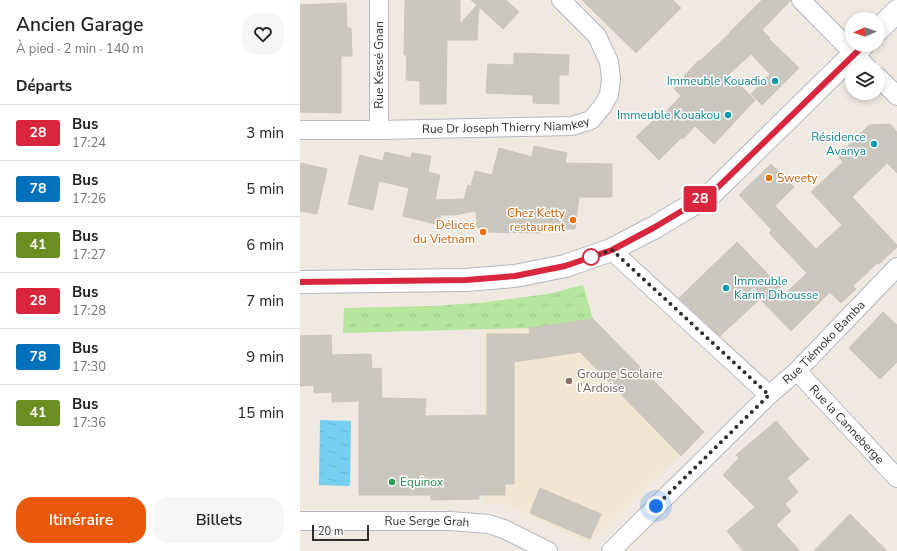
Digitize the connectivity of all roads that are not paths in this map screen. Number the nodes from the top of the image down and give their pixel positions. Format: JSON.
{"nodes":[{"id":1,"x":379,"y":0,"type":"edge"},
{"id":2,"x":561,"y":0,"type":"edge"},
{"id":3,"x":800,"y":0,"type":"edge"},
{"id":4,"x":897,"y":12,"type":"edge"},
{"id":5,"x":885,"y":23,"type":"edge"},
{"id":6,"x":862,"y":55,"type":"edge"},
{"id":7,"x":885,"y":84,"type":"edge"},
{"id":8,"x":897,"y":96,"type":"edge"},
{"id":9,"x":300,"y":130,"type":"edge"},
{"id":10,"x":379,"y":130,"type":"junction"},
{"id":11,"x":612,"y":250,"type":"junction"},
{"id":12,"x":897,"y":267,"type":"edge"},
{"id":13,"x":300,"y":282,"type":"edge"},
{"id":14,"x":797,"y":371,"type":"junction"},
{"id":15,"x":769,"y":395,"type":"junction"},
{"id":16,"x":897,"y":478,"type":"edge"},
{"id":17,"x":300,"y":521,"type":"edge"},
{"id":18,"x":548,"y":551,"type":"edge"},
{"id":19,"x":611,"y":551,"type":"edge"}],
"edges":[{"from":1,"to":10,"type":"street","name":"Rue Kessé Gnan"},
{"from":2,"to":10,"type":"street","name":"Rue Dr Joseph Thierry Niamkey"},
{"from":3,"to":6,"type":"street"},
{"from":4,"to":5,"type":"main road"},
{"from":6,"to":11,"type":"main road"},
{"from":7,"to":8,"type":"street"},
{"from":9,"to":10,"type":"street","name":"Rue Dr Joseph Thierry Niamkey"},
{"from":11,"to":13,"type":"main road"},
{"from":11,"to":15,"type":"street"},
{"from":12,"to":14,"type":"street","name":"Rue Tiémoko Bamba"},
{"from":14,"to":15,"type":"street","name":"Rue Tiémoko Bamba"},
{"from":14,"to":16,"type":"street","name":"Rue la Canneberge"},
{"from":15,"to":19,"type":"street","name":"Rue Tiémoko Bamba"},
{"from":17,"to":18,"type":"street","name":"Rue Serge Grah"}]}
